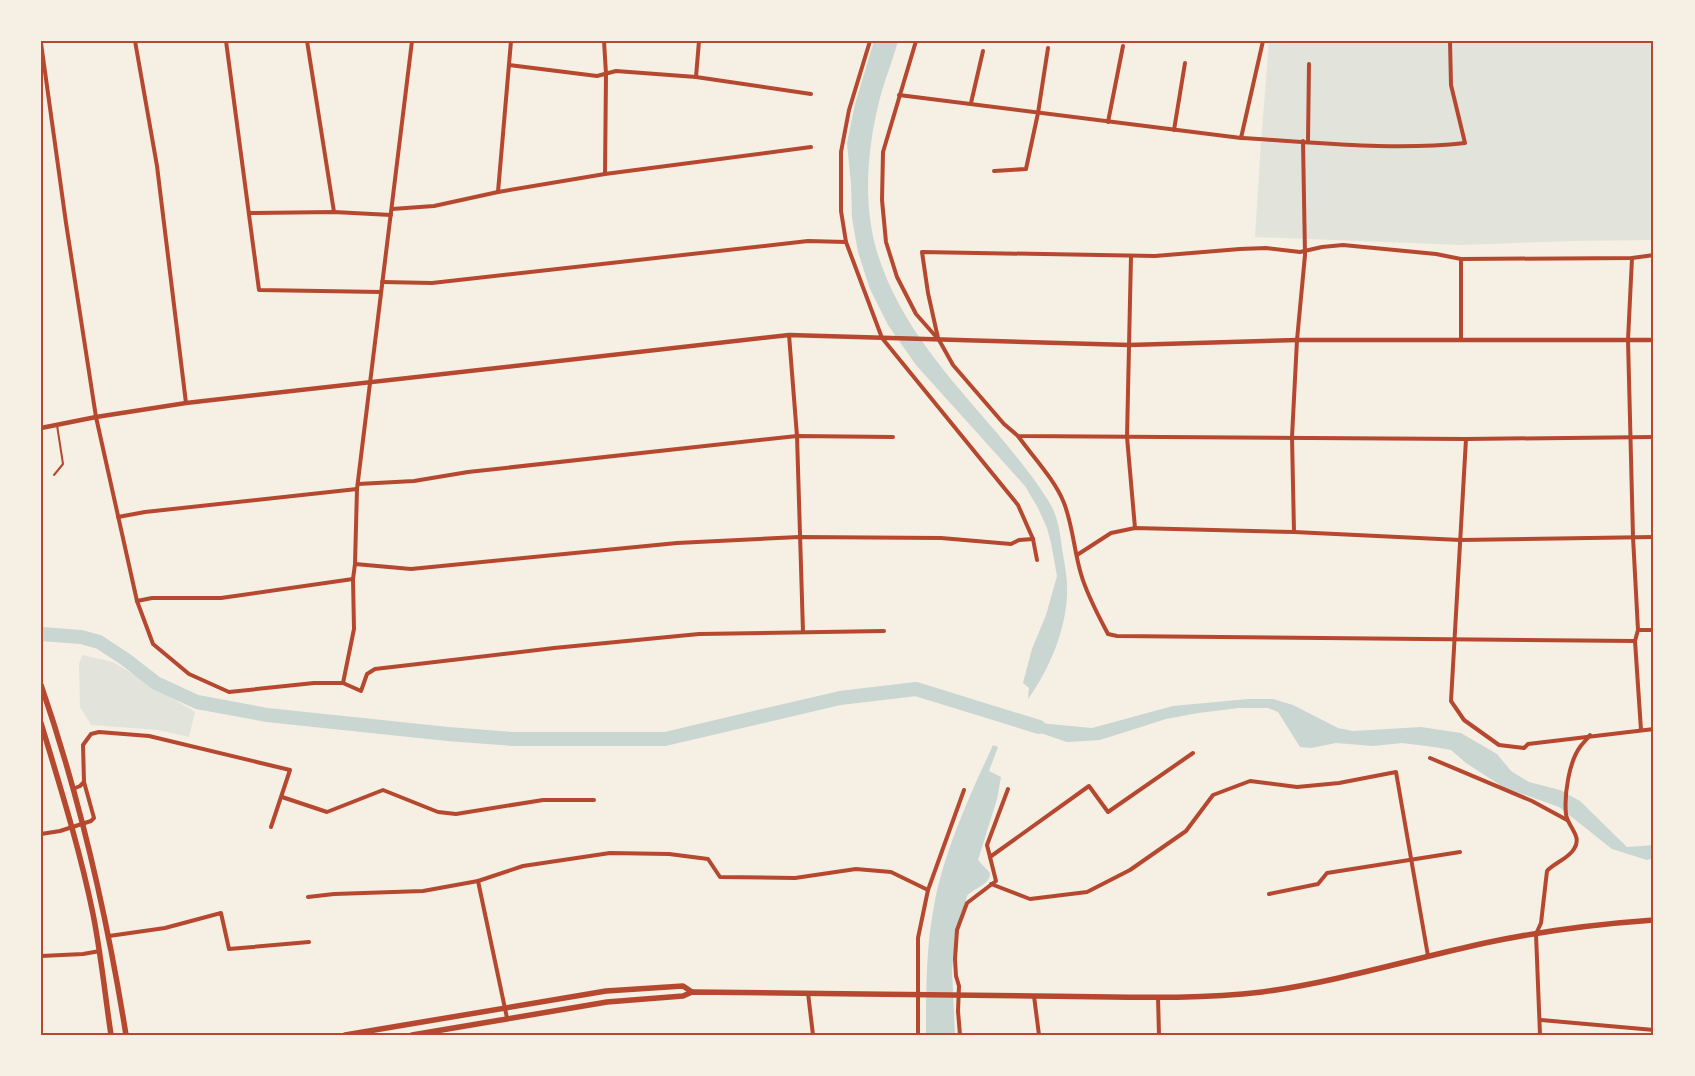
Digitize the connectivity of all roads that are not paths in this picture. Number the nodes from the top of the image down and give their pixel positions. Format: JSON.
{"nodes":[{"id":1,"x":135,"y":41,"type":"edge"},
{"id":2,"x":226,"y":41,"type":"edge"},
{"id":3,"x":307,"y":41,"type":"edge"},
{"id":4,"x":412,"y":41,"type":"edge"},
{"id":5,"x":511,"y":41,"type":"edge"},
{"id":6,"x":604,"y":41,"type":"edge"},
{"id":7,"x":699,"y":41,"type":"edge"},
{"id":8,"x":870,"y":41,"type":"edge"},
{"id":9,"x":916,"y":41,"type":"edge"},
{"id":10,"x":1263,"y":41,"type":"edge"},
{"id":11,"x":1450,"y":41,"type":"edge"},
{"id":12,"x":41,"y":43,"type":"edge"},
{"id":13,"x":1123,"y":46,"type":"dead end"},
{"id":14,"x":1048,"y":48,"type":"dead end"},
{"id":15,"x":983,"y":51,"type":"dead end"},
{"id":16,"x":1185,"y":64,"type":"dead end"},
{"id":17,"x":1309,"y":64,"type":"dead end"},
{"id":18,"x":509,"y":65,"type":"junction"},
{"id":19,"x":606,"y":74,"type":"junction"},
{"id":20,"x":696,"y":77,"type":"junction"},
{"id":21,"x":811,"y":94,"type":"dead end"},
{"id":22,"x":899,"y":95,"type":"junction"},
{"id":23,"x":971,"y":103,"type":"junction"},
{"id":24,"x":1038,"y":113,"type":"junction"},
{"id":25,"x":1108,"y":122,"type":"junction"},
{"id":26,"x":1174,"y":130,"type":"junction"},
{"id":27,"x":1241,"y":138,"type":"junction"},
{"id":28,"x":1303,"y":141,"type":"junction"},
{"id":29,"x":1308,"y":141,"type":"junction"},
{"id":30,"x":811,"y":147,"type":"dead end"},
{"id":31,"x":994,"y":171,"type":"dead end"},
{"id":32,"x":605,"y":174,"type":"junction"},
{"id":33,"x":498,"y":192,"type":"junction"},
{"id":34,"x":392,"y":209,"type":"junction"},
{"id":35,"x":334,"y":212,"type":"junction"},
{"id":36,"x":249,"y":213,"type":"junction"},
{"id":37,"x":391,"y":216,"type":"junction"},
{"id":38,"x":846,"y":242,"type":"junction"},
{"id":39,"x":1305,"y":251,"type":"junction"},
{"id":40,"x":1654,"y":255,"type":"edge"},
{"id":41,"x":1131,"y":256,"type":"junction"},
{"id":42,"x":1632,"y":258,"type":"junction"},
{"id":43,"x":1461,"y":260,"type":"junction"},
{"id":44,"x":382,"y":282,"type":"junction"},
{"id":45,"x":381,"y":292,"type":"junction"},
{"id":46,"x":789,"y":335,"type":"junction"},
{"id":47,"x":884,"y":338,"type":"junction"},
{"id":48,"x":939,"y":340,"type":"junction"},
{"id":49,"x":1297,"y":340,"type":"junction"},
{"id":50,"x":1461,"y":340,"type":"junction"},
{"id":51,"x":1628,"y":340,"type":"junction"},
{"id":52,"x":1654,"y":340,"type":"edge"},
{"id":53,"x":1129,"y":345,"type":"junction"},
{"id":54,"x":372,"y":381,"type":"junction"},
{"id":55,"x":186,"y":404,"type":"junction"},
{"id":56,"x":96,"y":417,"type":"junction"},
{"id":57,"x":57,"y":425,"type":"junction"},
{"id":58,"x":41,"y":428,"type":"edge"},
{"id":59,"x":797,"y":436,"type":"junction"},
{"id":60,"x":1018,"y":436,"type":"junction"},
{"id":61,"x":1292,"y":436,"type":"junction"},
{"id":62,"x":893,"y":437,"type":"dead end"},
{"id":63,"x":1127,"y":437,"type":"junction"},
{"id":64,"x":1630,"y":437,"type":"junction"},
{"id":65,"x":1654,"y":437,"type":"edge"},
{"id":66,"x":1466,"y":438,"type":"junction"},
{"id":67,"x":54,"y":475,"type":"dead end"},
{"id":68,"x":358,"y":484,"type":"junction"},
{"id":69,"x":357,"y":489,"type":"junction"},
{"id":70,"x":118,"y":517,"type":"junction"},
{"id":71,"x":1136,"y":528,"type":"junction"},
{"id":72,"x":1294,"y":532,"type":"junction"},
{"id":73,"x":1633,"y":537,"type":"junction"},
{"id":74,"x":1654,"y":537,"type":"edge"},
{"id":75,"x":799,"y":538,"type":"junction"},
{"id":76,"x":1034,"y":539,"type":"junction"},
{"id":77,"x":1460,"y":540,"type":"junction"},
{"id":78,"x":1077,"y":555,"type":"junction"},
{"id":79,"x":1037,"y":560,"type":"dead end"},
{"id":80,"x":355,"y":564,"type":"junction"},
{"id":81,"x":353,"y":579,"type":"junction"},
{"id":82,"x":137,"y":601,"type":"junction"},
{"id":83,"x":1638,"y":630,"type":"junction"},
{"id":84,"x":1654,"y":630,"type":"edge"},
{"id":85,"x":884,"y":631,"type":"dead end"},
{"id":86,"x":803,"y":632,"type":"junction"},
{"id":87,"x":1455,"y":639,"type":"junction"},
{"id":88,"x":1635,"y":641,"type":"junction"},
{"id":89,"x":343,"y":683,"type":"junction"},
{"id":90,"x":41,"y":685,"type":"edge"},
{"id":91,"x":41,"y":723,"type":"edge"},
{"id":92,"x":1654,"y":729,"type":"edge"},
{"id":93,"x":1641,"y":730,"type":"junction"},
{"id":94,"x":1590,"y":735,"type":"junction"},
{"id":95,"x":1193,"y":753,"type":"dead end"},
{"id":96,"x":1430,"y":758,"type":"dead end"},
{"id":97,"x":84,"y":782,"type":"junction"},
{"id":98,"x":73,"y":789,"type":"junction"},
{"id":99,"x":1008,"y":789,"type":"dead end"},
{"id":100,"x":964,"y":790,"type":"dead end"},
{"id":101,"x":282,"y":796,"type":"junction"},
{"id":102,"x":594,"y":800,"type":"dead end"},
{"id":103,"x":1567,"y":820,"type":"junction"},
{"id":104,"x":82,"y":823,"type":"junction"},
{"id":105,"x":72,"y":827,"type":"junction"},
{"id":106,"x":270,"y":827,"type":"dead end"},
{"id":107,"x":41,"y":834,"type":"edge"},
{"id":108,"x":1460,"y":852,"type":"dead end"},
{"id":109,"x":990,"y":857,"type":"junction"},
{"id":110,"x":1412,"y":860,"type":"junction"},
{"id":111,"x":478,"y":881,"type":"junction"},
{"id":112,"x":991,"y":884,"type":"junction"},
{"id":113,"x":928,"y":890,"type":"junction"},
{"id":114,"x":1269,"y":894,"type":"dead end"},
{"id":115,"x":308,"y":897,"type":"dead end"},
{"id":116,"x":1654,"y":920,"type":"edge"},
{"id":117,"x":1536,"y":934,"type":"junction"},
{"id":118,"x":109,"y":936,"type":"junction"},
{"id":119,"x":309,"y":942,"type":"dead end"},
{"id":120,"x":100,"y":951,"type":"junction"},
{"id":121,"x":41,"y":956,"type":"edge"},
{"id":122,"x":1428,"y":956,"type":"junction"},
{"id":123,"x":692,"y":992,"type":"junction"},
{"id":124,"x":808,"y":993,"type":"junction"},
{"id":125,"x":919,"y":994,"type":"junction"},
{"id":126,"x":958,"y":995,"type":"junction"},
{"id":127,"x":1034,"y":996,"type":"junction"},
{"id":128,"x":1158,"y":997,"type":"junction"},
{"id":129,"x":505,"y":1008,"type":"junction"},
{"id":130,"x":507,"y":1018,"type":"junction"},
{"id":131,"x":1541,"y":1020,"type":"junction"},
{"id":132,"x":1654,"y":1030,"type":"edge"},
{"id":133,"x":111,"y":1035,"type":"edge"},
{"id":134,"x":126,"y":1035,"type":"edge"},
{"id":135,"x":345,"y":1035,"type":"edge"},
{"id":136,"x":412,"y":1035,"type":"edge"},
{"id":137,"x":813,"y":1035,"type":"edge"},
{"id":138,"x":918,"y":1035,"type":"edge"},
{"id":139,"x":960,"y":1035,"type":"edge"},
{"id":140,"x":1039,"y":1035,"type":"edge"},
{"id":141,"x":1159,"y":1035,"type":"edge"},
{"id":142,"x":1540,"y":1035,"type":"edge"}],
"edges":[{"from":1,"to":55,"type":"street"},
{"from":2,"to":36,"type":"street"},
{"from":3,"to":35,"type":"street"},
{"from":4,"to":34,"type":"street"},
{"from":5,"to":18,"type":"street"},
{"from":6,"to":19,"type":"street"},
{"from":7,"to":20,"type":"street"},
{"from":8,"to":38,"type":"street"},
{"from":9,"to":22,"type":"street"},
{"from":10,"to":27,"type":"street"},
{"from":11,"to":29,"type":"street"},
{"from":12,"to":56,"type":"street"},
{"from":13,"to":25,"type":"street"},
{"from":14,"to":24,"type":"street"},
{"from":15,"to":23,"type":"street"},
{"from":16,"to":26,"type":"street"},
{"from":17,"to":29,"type":"street"},
{"from":18,"to":19,"type":"street"},
{"from":18,"to":33,"type":"street"},
{"from":19,"to":20,"type":"street"},
{"from":19,"to":32,"type":"street"},
{"from":20,"to":21,"type":"street"},
{"from":22,"to":23,"type":"street"},
{"from":22,"to":48,"type":"street"},
{"from":23,"to":24,"type":"street"},
{"from":24,"to":25,"type":"street"},
{"from":24,"to":31,"type":"street"},
{"from":25,"to":26,"type":"street"},
{"from":26,"to":27,"type":"street"},
{"from":27,"to":28,"type":"street"},
{"from":28,"to":29,"type":"street"},
{"from":28,"to":39,"type":"street"},
{"from":30,"to":32,"type":"street"},
{"from":32,"to":33,"type":"street"},
{"from":33,"to":34,"type":"street"},
{"from":34,"to":37,"type":"street"},
{"from":35,"to":36,"type":"street"},
{"from":35,"to":37,"type":"street"},
{"from":36,"to":45,"type":"street"},
{"from":37,"to":44,"type":"street"},
{"from":38,"to":44,"type":"street"},
{"from":38,"to":47,"type":"street"},
{"from":39,"to":41,"type":"street"},
{"from":39,"to":43,"type":"street"},
{"from":39,"to":49,"type":"street"},
{"from":40,"to":42,"type":"street"},
{"from":41,"to":48,"type":"street"},
{"from":41,"to":53,"type":"street"},
{"from":42,"to":43,"type":"street"},
{"from":42,"to":51,"type":"street"},
{"from":43,"to":50,"type":"street"},
{"from":44,"to":45,"type":"street"},
{"from":45,"to":54,"type":"street"},
{"from":46,"to":47,"type":"street"},
{"from":46,"to":54,"type":"street"},
{"from":46,"to":59,"type":"street"},
{"from":47,"to":48,"type":"street"},
{"from":47,"to":76,"type":"street"},
{"from":48,"to":53,"type":"street"},
{"from":48,"to":60,"type":"street"},
{"from":49,"to":50,"type":"street"},
{"from":49,"to":53,"type":"street"},
{"from":49,"to":61,"type":"street"},
{"from":50,"to":51,"type":"street"},
{"from":51,"to":52,"type":"street"},
{"from":51,"to":64,"type":"street"},
{"from":53,"to":63,"type":"street"},
{"from":54,"to":55,"type":"street"},
{"from":54,"to":68,"type":"street"},
{"from":55,"to":56,"type":"street"},
{"from":56,"to":57,"type":"street"},
{"from":56,"to":70,"type":"street"},
{"from":57,"to":58,"type":"street"},
{"from":57,"to":67,"type":"lane"},
{"from":59,"to":62,"type":"street"},
{"from":59,"to":68,"type":"street"},
{"from":59,"to":75,"type":"street"},
{"from":60,"to":63,"type":"street"},
{"from":60,"to":78,"type":"street"},
{"from":61,"to":63,"type":"street"},
{"from":61,"to":66,"type":"street"},
{"from":61,"to":72,"type":"street"},
{"from":63,"to":71,"type":"street"},
{"from":64,"to":65,"type":"street"},
{"from":64,"to":66,"type":"street"},
{"from":64,"to":73,"type":"street"},
{"from":66,"to":77,"type":"street"},
{"from":68,"to":69,"type":"street"},
{"from":69,"to":70,"type":"street"},
{"from":69,"to":80,"type":"street"},
{"from":70,"to":82,"type":"street"},
{"from":71,"to":72,"type":"street"},
{"from":71,"to":78,"type":"street"},
{"from":72,"to":77,"type":"street"},
{"from":73,"to":74,"type":"street"},
{"from":73,"to":77,"type":"street"},
{"from":73,"to":83,"type":"street"},
{"from":75,"to":76,"type":"street"},
{"from":75,"to":80,"type":"street"},
{"from":75,"to":86,"type":"street"},
{"from":76,"to":79,"type":"street"},
{"from":77,"to":87,"type":"street"},
{"from":78,"to":87,"type":"street"},
{"from":80,"to":81,"type":"street"},
{"from":81,"to":82,"type":"street"},
{"from":81,"to":89,"type":"street"},
{"from":82,"to":89,"type":"street"},
{"from":83,"to":84,"type":"street"},
{"from":83,"to":88,"type":"street"},
{"from":85,"to":86,"type":"street"},
{"from":86,"to":89,"type":"street"},
{"from":87,"to":88,"type":"street"},
{"from":87,"to":94,"type":"street"},
{"from":88,"to":93,"type":"street"},
{"from":90,"to":98,"type":"main road"},
{"from":91,"to":105,"type":"main road"},
{"from":92,"to":93,"type":"street"},
{"from":93,"to":94,"type":"street"},
{"from":94,"to":103,"type":"street"},
{"from":95,"to":109,"type":"street"},
{"from":96,"to":103,"type":"street"},
{"from":97,"to":98,"type":"street"},
{"from":97,"to":101,"type":"street"},
{"from":97,"to":104,"type":"street"},
{"from":98,"to":104,"type":"main road"},
{"from":99,"to":109,"type":"street"},
{"from":100,"to":113,"type":"street"},
{"from":101,"to":102,"type":"street"},
{"from":101,"to":106,"type":"street"},
{"from":103,"to":117,"type":"street"},
{"from":104,"to":105,"type":"street"},
{"from":104,"to":118,"type":"main road"},
{"from":105,"to":107,"type":"street"},
{"from":105,"to":120,"type":"main road"},
{"from":108,"to":110,"type":"street"},
{"from":109,"to":112,"type":"street"},
{"from":110,"to":112,"type":"street"},
{"from":110,"to":114,"type":"street"},
{"from":110,"to":122,"type":"street"},
{"from":111,"to":113,"type":"street"},
{"from":111,"to":115,"type":"street"},
{"from":111,"to":129,"type":"street"},
{"from":112,"to":126,"type":"street"},
{"from":113,"to":125,"type":"street"},
{"from":116,"to":117,"type":"main road"},
{"from":117,"to":122,"type":"main road"},
{"from":117,"to":131,"type":"street"},
{"from":118,"to":119,"type":"street"},
{"from":118,"to":134,"type":"main road"},
{"from":120,"to":121,"type":"street"},
{"from":120,"to":133,"type":"main road"},
{"from":122,"to":128,"type":"main road"},
{"from":123,"to":124,"type":"main road"},
{"from":123,"to":129,"type":"main road"},
{"from":123,"to":130,"type":"main road"},
{"from":124,"to":125,"type":"main road"},
{"from":124,"to":137,"type":"street"},
{"from":125,"to":126,"type":"main road"},
{"from":125,"to":138,"type":"street"},
{"from":126,"to":127,"type":"main road"},
{"from":126,"to":139,"type":"street"},
{"from":127,"to":128,"type":"main road"},
{"from":127,"to":140,"type":"street"},
{"from":128,"to":141,"type":"street"},
{"from":129,"to":130,"type":"street"},
{"from":129,"to":135,"type":"main road"},
{"from":130,"to":136,"type":"main road"},
{"from":131,"to":132,"type":"street"},
{"from":131,"to":142,"type":"street"}]}
